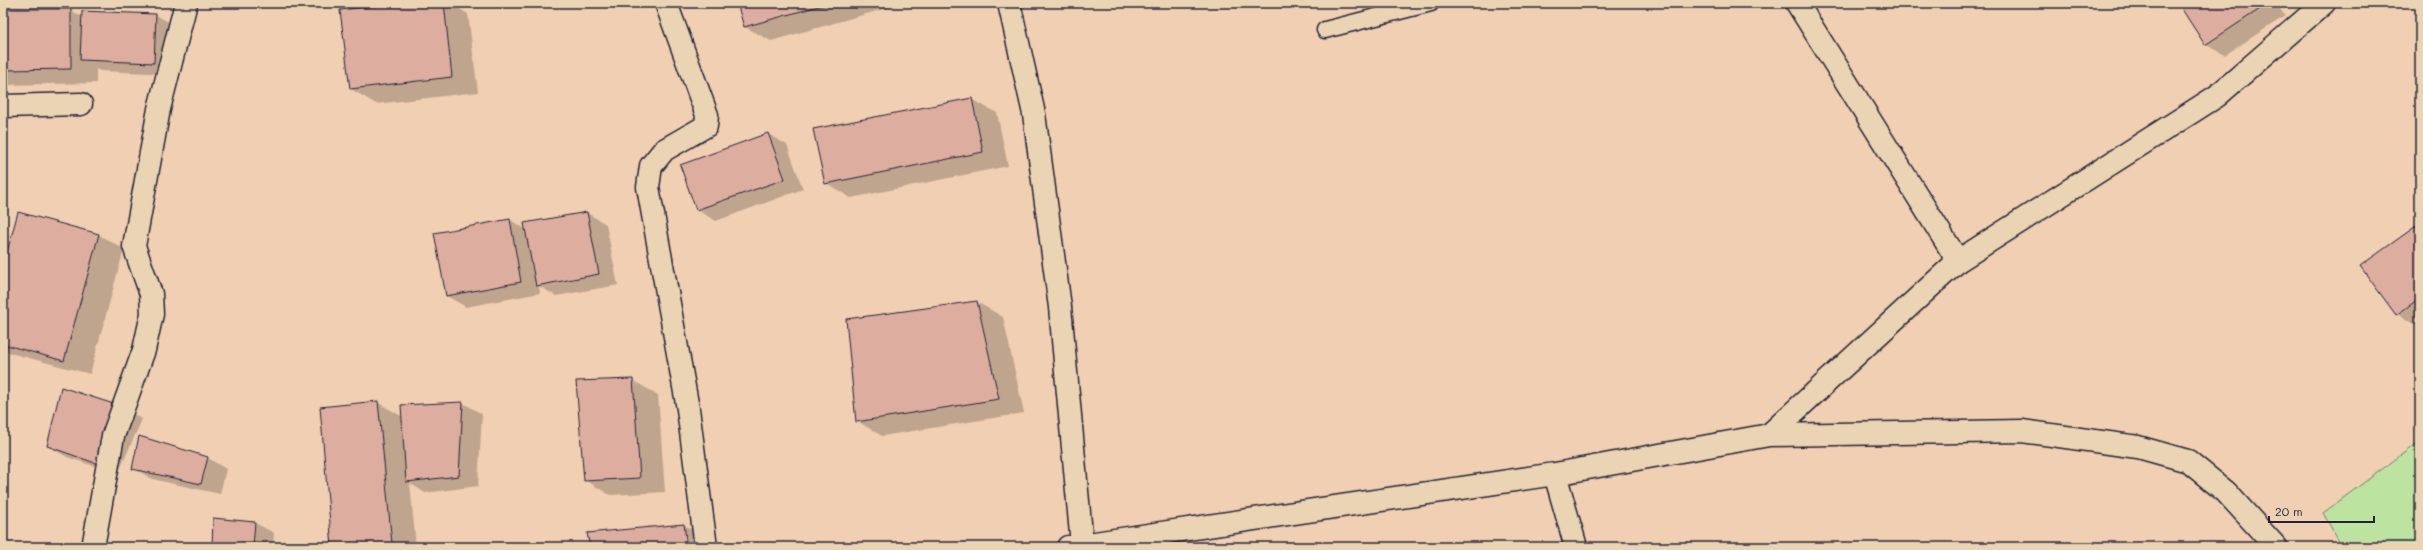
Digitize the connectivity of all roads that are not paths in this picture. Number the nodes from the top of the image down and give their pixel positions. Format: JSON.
{"nodes":[{"id":1,"x":186,"y":3,"type":"edge"},
{"id":2,"x":666,"y":3,"type":"edge"},
{"id":3,"x":1009,"y":3,"type":"edge"},
{"id":4,"x":1431,"y":3,"type":"edge"},
{"id":5,"x":1797,"y":3,"type":"edge"},
{"id":6,"x":2324,"y":3,"type":"edge"},
{"id":7,"x":1325,"y":30,"type":"dead end"},
{"id":8,"x":80,"y":104,"type":"dead end"},
{"id":9,"x":3,"y":106,"type":"edge"},
{"id":10,"x":1958,"y":261,"type":"junction"},
{"id":11,"x":1769,"y":435,"type":"junction"},
{"id":12,"x":1555,"y":474,"type":"junction"},
{"id":13,"x":1075,"y":546,"type":"edge"},
{"id":14,"x":93,"y":547,"type":"edge"},
{"id":15,"x":706,"y":547,"type":"edge"},
{"id":16,"x":1576,"y":547,"type":"edge"},
{"id":17,"x":2276,"y":547,"type":"edge"}],
"edges":[{"from":1,"to":14,"type":"street"},
{"from":2,"to":15,"type":"street"},
{"from":3,"to":13,"type":"street"},
{"from":4,"to":7,"type":"lane"},
{"from":5,"to":10,"type":"street"},
{"from":6,"to":10,"type":"street"},
{"from":8,"to":9,"type":"street"},
{"from":10,"to":11,"type":"street"},
{"from":11,"to":12,"type":"street"},
{"from":11,"to":17,"type":"street"},
{"from":12,"to":13,"type":"street"},
{"from":12,"to":16,"type":"street"}]}
